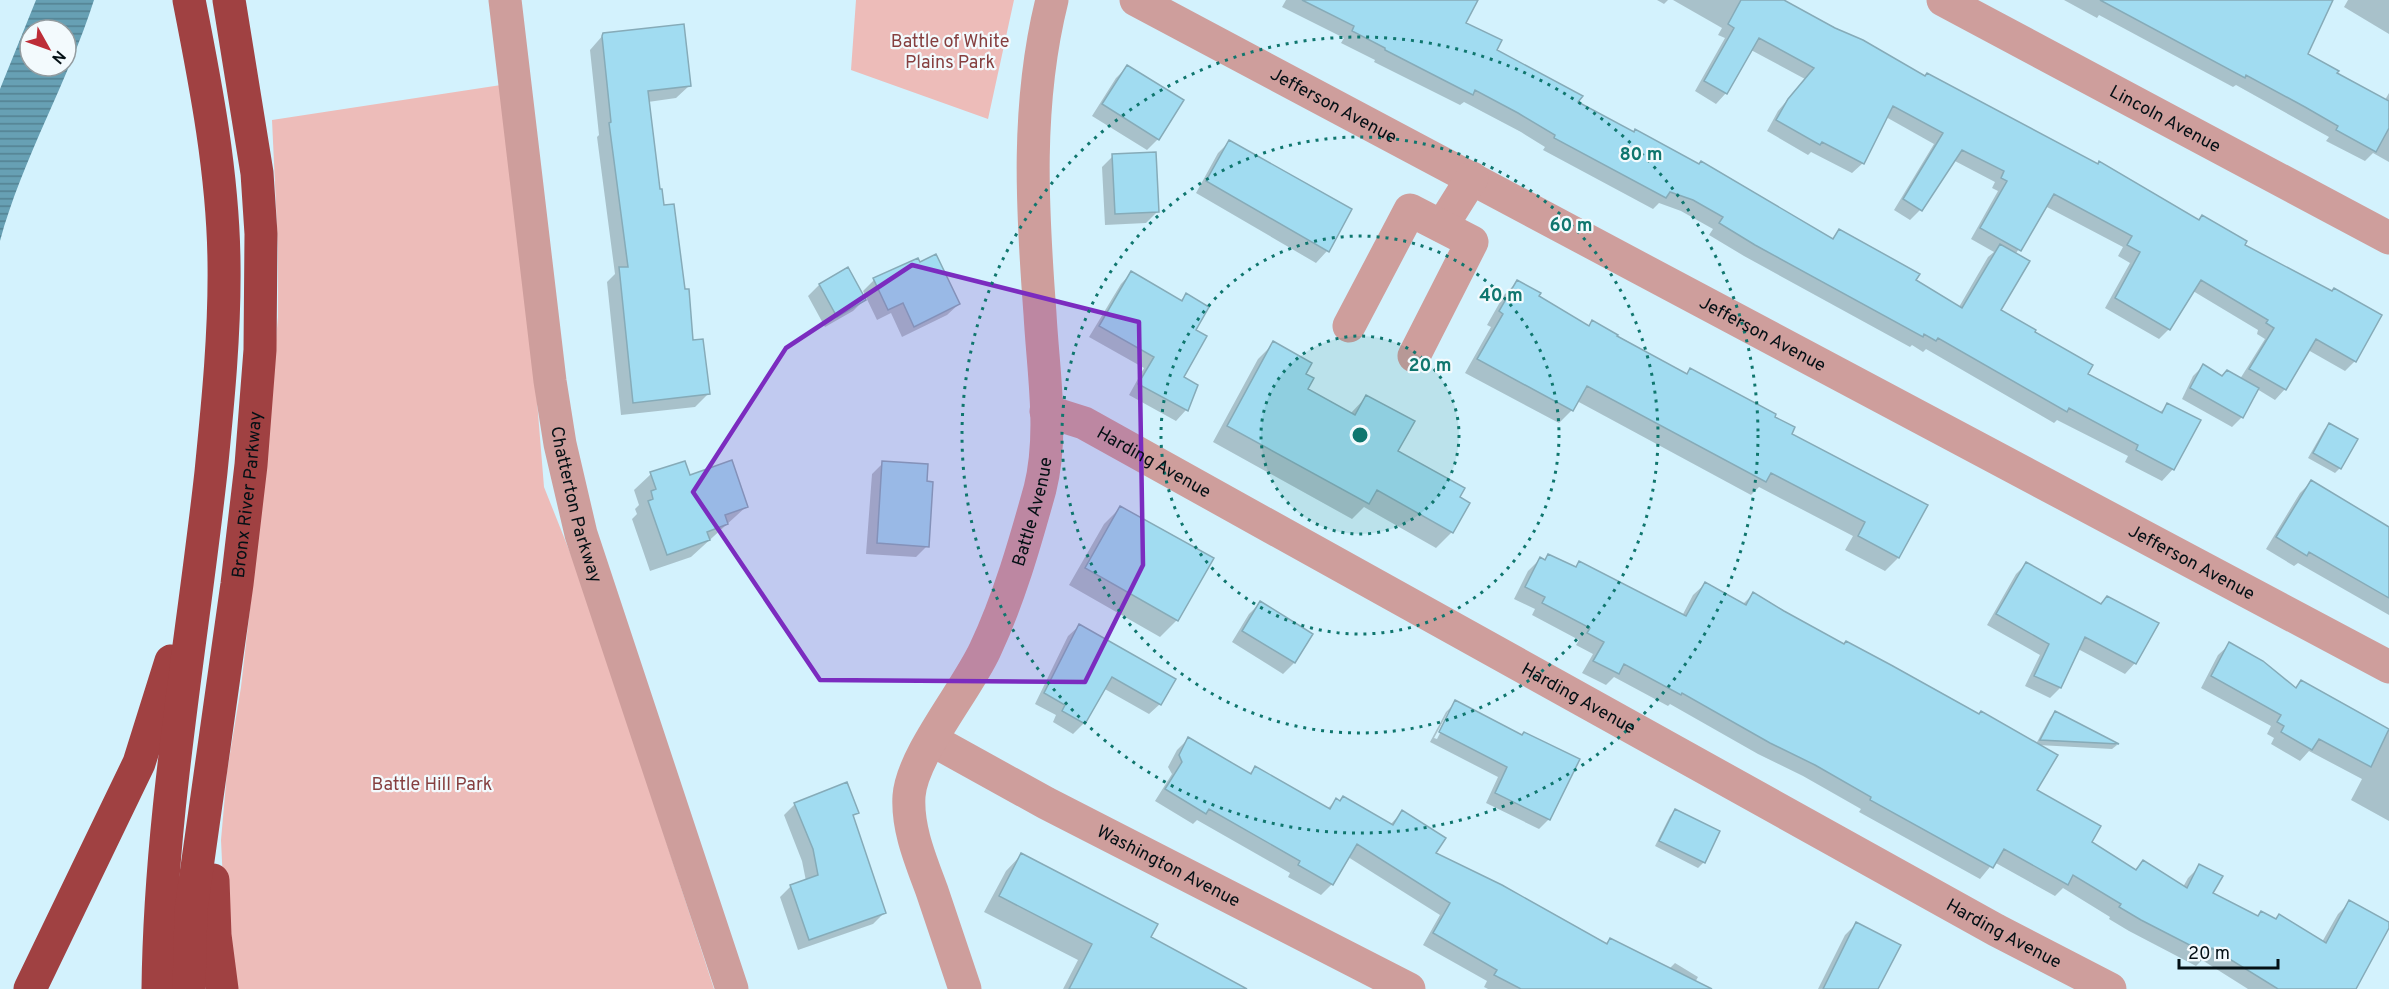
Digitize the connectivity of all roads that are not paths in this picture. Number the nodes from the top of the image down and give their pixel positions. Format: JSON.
{"nodes":[{"id":1,"x":189,"y":0,"type":"edge"},
{"id":2,"x":228,"y":0,"type":"edge"},
{"id":3,"x":506,"y":0,"type":"edge"},
{"id":4,"x":1052,"y":0,"type":"edge"},
{"id":5,"x":1136,"y":0,"type":"edge"},
{"id":6,"x":1943,"y":0,"type":"edge"},
{"id":7,"x":1472,"y":178,"type":"junction"},
{"id":8,"x":1442,"y":226,"type":"junction"},
{"id":9,"x":2389,"y":238,"type":"edge"},
{"id":10,"x":1349,"y":326,"type":"dead end"},
{"id":11,"x":1414,"y":356,"type":"dead end"},
{"id":12,"x":1046,"y":411,"type":"junction"},
{"id":13,"x":201,"y":556,"type":"junction"},
{"id":14,"x":2389,"y":667,"type":"edge"},
{"id":15,"x":932,"y":740,"type":"junction"},
{"id":16,"x":212,"y":774,"type":"junction"},
{"id":17,"x":30,"y":989,"type":"edge"},
{"id":18,"x":158,"y":989,"type":"edge"},
{"id":19,"x":189,"y":989,"type":"edge"},
{"id":20,"x":222,"y":989,"type":"edge"},
{"id":21,"x":732,"y":989,"type":"edge"},
{"id":22,"x":965,"y":989,"type":"edge"},
{"id":23,"x":1408,"y":989,"type":"edge"},
{"id":24,"x":2110,"y":989,"type":"edge"}],
"edges":[{"from":1,"to":13,"type":"highway"},
{"from":2,"to":16,"type":"highway","name":"Bronx River Parkway"},
{"from":3,"to":21,"type":"street","name":"Chatterton Parkway"},
{"from":4,"to":12,"type":"street","name":"Battle Avenue"},
{"from":5,"to":7,"type":"street","name":"Jefferson Avenue"},
{"from":6,"to":9,"type":"street","name":"Lincoln Avenue"},
{"from":7,"to":8,"type":"street"},
{"from":7,"to":14,"type":"street","name":"Jefferson Avenue"},
{"from":8,"to":10,"type":"street"},
{"from":8,"to":11,"type":"street"},
{"from":12,"to":15,"type":"street","name":"Battle Avenue"},
{"from":12,"to":24,"type":"street","name":"Harding Avenue"},
{"from":13,"to":17,"type":"highway"},
{"from":13,"to":18,"type":"highway"},
{"from":15,"to":22,"type":"street","name":"Battle Avenue"},
{"from":15,"to":23,"type":"street","name":"Washington Avenue"},
{"from":16,"to":19,"type":"highway","name":"Bronx River Parkway"},
{"from":16,"to":20,"type":"highway"}]}
